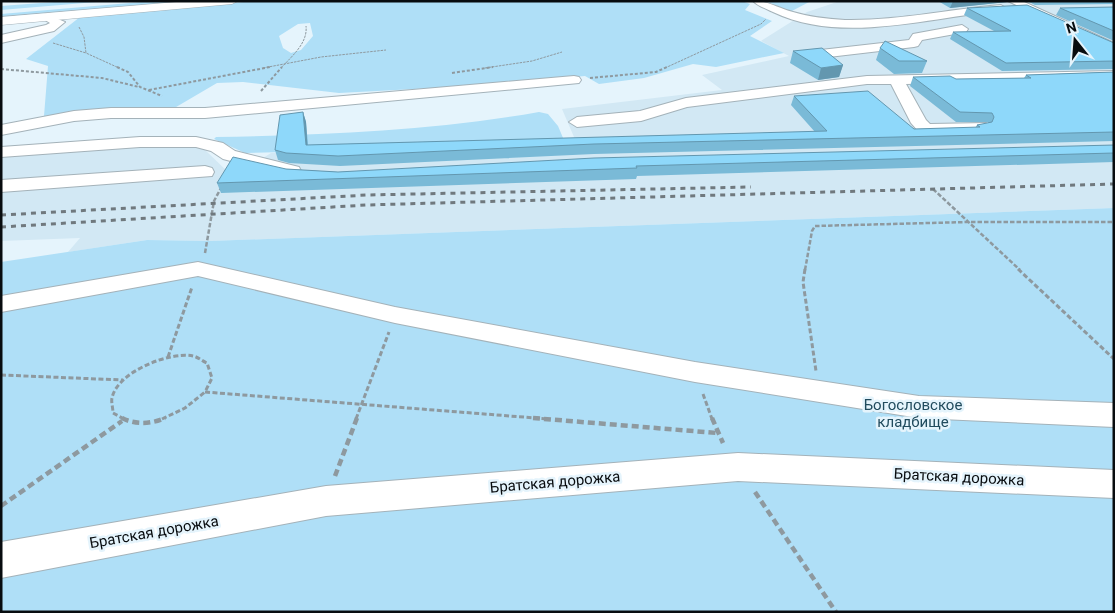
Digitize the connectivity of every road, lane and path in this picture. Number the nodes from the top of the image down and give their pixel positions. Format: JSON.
{"nodes":[{"id":1,"x":131,"y":1,"type":"edge"},
{"id":2,"x":232,"y":1,"type":"edge"},
{"id":3,"x":758,"y":1,"type":"edge"},
{"id":4,"x":950,"y":1,"type":"edge"},
{"id":5,"x":1013,"y":1,"type":"edge"},
{"id":6,"x":974,"y":9,"type":"junction"},
{"id":7,"x":1030,"y":9,"type":"junction"},
{"id":8,"x":774,"y":10,"type":"junction"},
{"id":9,"x":1060,"y":10,"type":"edge"},
{"id":10,"x":1,"y":12,"type":"edge"},
{"id":11,"x":46,"y":17,"type":"junction"},
{"id":12,"x":1,"y":21,"type":"edge"},
{"id":13,"x":852,"y":23,"type":"junction"},
{"id":14,"x":78,"y":26,"type":"dead end"},
{"id":15,"x":306,"y":26,"type":"dead end"},
{"id":16,"x":962,"y":29,"type":"dead end"},
{"id":17,"x":1,"y":39,"type":"edge"},
{"id":18,"x":1113,"y":44,"type":"edge"},
{"id":19,"x":882,"y":47,"type":"junction"},
{"id":20,"x":386,"y":50,"type":"dead end"},
{"id":21,"x":804,"y":56,"type":"edge"},
{"id":22,"x":906,"y":58,"type":"edge"},
{"id":23,"x":283,"y":65,"type":"junction"},
{"id":24,"x":922,"y":65,"type":"edge"},
{"id":25,"x":1,"y":69,"type":"edge"},
{"id":26,"x":1114,"y":75,"type":"edge"},
{"id":27,"x":944,"y":78,"type":"junction"},
{"id":28,"x":896,"y":79,"type":"junction"},
{"id":29,"x":574,"y":80,"type":"joint"},
{"id":30,"x":140,"y":87,"type":"junction"},
{"id":31,"x":149,"y":90,"type":"junction"},
{"id":32,"x":784,"y":90,"type":"junction"},
{"id":33,"x":260,"y":93,"type":"dead end"},
{"id":34,"x":166,"y":98,"type":"dead end"},
{"id":35,"x":766,"y":102,"type":"dead end"},
{"id":36,"x":577,"y":122,"type":"dead end"},
{"id":37,"x":980,"y":127,"type":"edge"},
{"id":38,"x":1,"y":130,"type":"edge"},
{"id":39,"x":1,"y":152,"type":"edge"},
{"id":40,"x":236,"y":156,"type":"junction"},
{"id":41,"x":205,"y":172,"type":"dead end"},
{"id":42,"x":306,"y":172,"type":"edge"},
{"id":43,"x":1,"y":186,"type":"edge"},
{"id":44,"x":933,"y":189,"type":"dead end"},
{"id":45,"x":968,"y":222,"type":"junction"},
{"id":46,"x":1114,"y":222,"type":"edge"},
{"id":47,"x":198,"y":268,"type":"junction"},
{"id":48,"x":1,"y":304,"type":"edge"},
{"id":49,"x":395,"y":315,"type":"junction"},
{"id":50,"x":168,"y":357,"type":"junction"},
{"id":51,"x":1114,"y":359,"type":"edge"},
{"id":52,"x":1,"y":375,"type":"edge"},
{"id":53,"x":124,"y":380,"type":"junction"},
{"id":54,"x":206,"y":392,"type":"junction"},
{"id":55,"x":819,"y":392,"type":"junction"},
{"id":56,"x":361,"y":406,"type":"junction"},
{"id":57,"x":1114,"y":415,"type":"edge"},
{"id":58,"x":122,"y":421,"type":"junction"},
{"id":59,"x":716,"y":433,"type":"dead end"},
{"id":60,"x":1114,"y":484,"type":"edge"},
{"id":61,"x":326,"y":501,"type":"junction"},
{"id":62,"x":1,"y":506,"type":"edge"},
{"id":63,"x":1,"y":560,"type":"edge"}],
"edges":[{"from":1,"to":10,"type":"main road"},
{"from":2,"to":11,"type":"main road"},
{"from":3,"to":8,"type":"street"},
{"from":4,"to":6,"type":"street"},
{"from":5,"to":7,"type":"street"},
{"from":6,"to":7,"type":"street"},
{"from":6,"to":13,"type":"street"},
{"from":7,"to":9,"type":"street"},
{"from":7,"to":18,"type":"street"},
{"from":8,"to":13,"type":"street"},
{"from":8,"to":29,"type":"path"},
{"from":11,"to":12,"type":"main road"},
{"from":11,"to":17,"type":"street"},
{"from":13,"to":19,"type":"street"},
{"from":14,"to":30,"type":"path"},
{"from":15,"to":23,"type":"path"},
{"from":16,"to":19,"type":"street"},
{"from":19,"to":21,"type":"street"},
{"from":19,"to":22,"type":"street"},
{"from":20,"to":23,"type":"path"},
{"from":23,"to":31,"type":"path"},
{"from":23,"to":33,"type":"path"},
{"from":24,"to":27,"type":"street"},
{"from":25,"to":30,"type":"path"},
{"from":26,"to":27,"type":"street"},
{"from":27,"to":28,"type":"street"},
{"from":28,"to":32,"type":"street"},
{"from":28,"to":37,"type":"street"},
{"from":29,"to":38,"type":"street"},
{"from":30,"to":31,"type":"path"},
{"from":31,"to":34,"type":"path"},
{"from":32,"to":35,"type":"street"},
{"from":32,"to":36,"type":"street"},
{"from":39,"to":40,"type":"street"},
{"from":40,"to":42,"type":"street"},
{"from":40,"to":47,"type":"path"},
{"from":41,"to":43,"type":"street"},
{"from":44,"to":45,"type":"path"},
{"from":45,"to":46,"type":"path"},
{"from":45,"to":51,"type":"path"},
{"from":45,"to":55,"type":"path"},
{"from":47,"to":48,"type":"street"},
{"from":47,"to":49,"type":"street"},
{"from":47,"to":50,"type":"path"},
{"from":49,"to":55,"type":"street"},
{"from":49,"to":56,"type":"path"},
{"from":50,"to":53,"type":"path"},
{"from":50,"to":54,"type":"path"},
{"from":52,"to":53,"type":"path"},
{"from":53,"to":58,"type":"path"},
{"from":54,"to":56,"type":"path"},
{"from":54,"to":58,"type":"path"},
{"from":55,"to":57,"type":"street"},
{"from":56,"to":59,"type":"path"},
{"from":56,"to":61,"type":"path"},
{"from":58,"to":62,"type":"path"},
{"from":60,"to":61,"type":"street","name":"Братская дорожка"},
{"from":61,"to":63,"type":"street","name":"Братская дорожка"}]}
